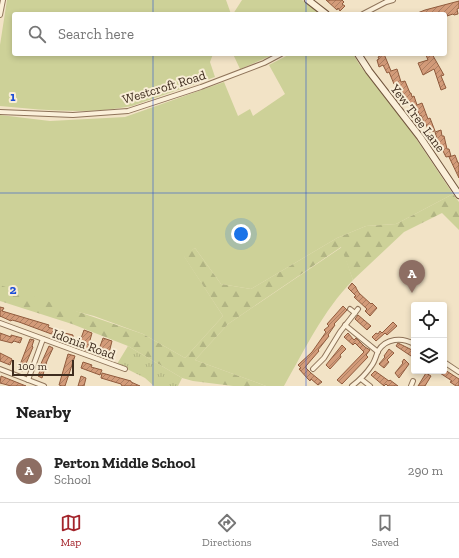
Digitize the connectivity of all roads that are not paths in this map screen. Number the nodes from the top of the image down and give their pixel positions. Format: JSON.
{"nodes":[{"id":1,"x":3,"y":0,"type":"edge"},
{"id":2,"x":308,"y":0,"type":"edge"},
{"id":3,"x":393,"y":0,"type":"edge"},
{"id":4,"x":317,"y":2,"type":"edge"},
{"id":5,"x":324,"y":12,"type":"edge"},
{"id":6,"x":367,"y":12,"type":"edge"},
{"id":7,"x":0,"y":15,"type":"edge"},
{"id":8,"x":277,"y":56,"type":"edge"},
{"id":9,"x":359,"y":56,"type":"edge"},
{"id":10,"x":0,"y":112,"type":"edge"},
{"id":11,"x":459,"y":195,"type":"edge"},
{"id":12,"x":350,"y":309,"type":"dead end"},
{"id":13,"x":358,"y":309,"type":"dead end"},
{"id":14,"x":355,"y":313,"type":"junction"},
{"id":15,"x":0,"y":323,"type":"edge"},
{"id":16,"x":346,"y":325,"type":"junction"},
{"id":17,"x":42,"y":339,"type":"junction"},
{"id":18,"x":411,"y":342,"type":"edge"},
{"id":19,"x":378,"y":352,"type":"junction"},
{"id":20,"x":447,"y":364,"type":"edge"},
{"id":21,"x":119,"y":367,"type":"junction"},
{"id":22,"x":317,"y":368,"type":"dead end"},
{"id":23,"x":0,"y":369,"type":"edge"},
{"id":24,"x":125,"y":370,"type":"dead end"},
{"id":25,"x":459,"y":372,"type":"edge"},
{"id":26,"x":118,"y":373,"type":"dead end"},
{"id":27,"x":361,"y":379,"type":"junction"},
{"id":28,"x":28,"y":380,"type":"junction"},
{"id":29,"x":413,"y":381,"type":"dead end"},
{"id":30,"x":44,"y":386,"type":"edge"},
{"id":31,"x":352,"y":386,"type":"edge"},
{"id":32,"x":370,"y":386,"type":"edge"},
{"id":33,"x":411,"y":386,"type":"edge"}],
"edges":[{"from":1,"to":7,"type":"street"},
{"from":2,"to":4,"type":"street"},
{"from":3,"to":6,"type":"street"},
{"from":4,"to":5,"type":"street"},
{"from":8,"to":10,"type":"street","name":"Westcroft Road"},
{"from":9,"to":11,"type":"street","name":"Yew Tree Lane"},
{"from":12,"to":14,"type":"street"},
{"from":13,"to":14,"type":"street"},
{"from":14,"to":16,"type":"street"},
{"from":15,"to":17,"type":"street","name":"Idonia Road"},
{"from":16,"to":19,"type":"street"},
{"from":16,"to":22,"type":"street"},
{"from":17,"to":21,"type":"street","name":"Idonia Road"},
{"from":17,"to":28,"type":"street","name":"Idonia Road"},
{"from":18,"to":19,"type":"street"},
{"from":19,"to":27,"type":"street"},
{"from":20,"to":25,"type":"street"},
{"from":21,"to":24,"type":"street","name":"Idonia Road"},
{"from":21,"to":26,"type":"street","name":"Idonia Road"},
{"from":23,"to":28,"type":"street"},
{"from":27,"to":31,"type":"street"},
{"from":27,"to":32,"type":"street"},
{"from":28,"to":30,"type":"street"},
{"from":29,"to":33,"type":"street"}]}
